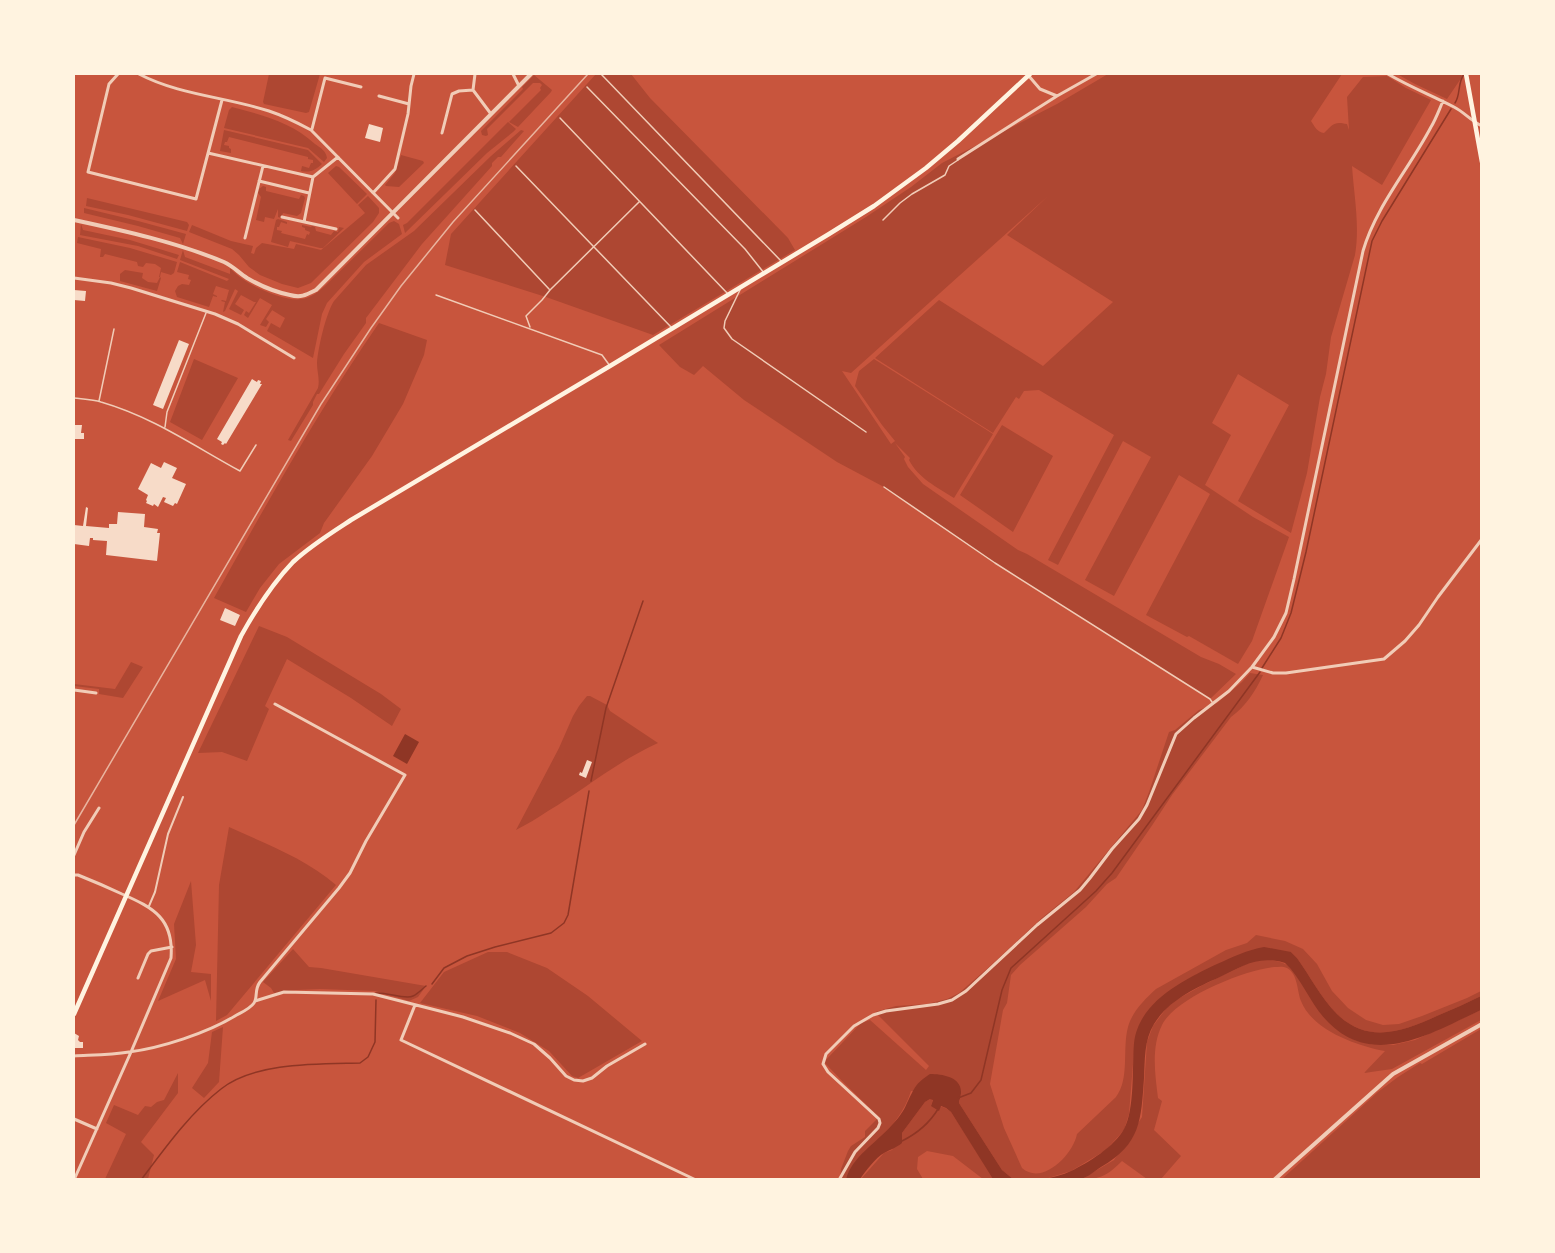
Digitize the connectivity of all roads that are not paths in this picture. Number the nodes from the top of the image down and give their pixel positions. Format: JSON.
{"nodes":[{"id":1,"x":118,"y":74,"type":"edge"},
{"id":2,"x":139,"y":74,"type":"edge"},
{"id":3,"x":414,"y":74,"type":"edge"},
{"id":4,"x":474,"y":74,"type":"edge"},
{"id":5,"x":513,"y":74,"type":"edge"},
{"id":6,"x":531,"y":74,"type":"edge"},
{"id":7,"x":601,"y":74,"type":"edge"},
{"id":8,"x":1028,"y":74,"type":"edge"},
{"id":9,"x":1095,"y":74,"type":"edge"},
{"id":10,"x":1388,"y":74,"type":"edge"},
{"id":11,"x":1466,"y":74,"type":"edge"},
{"id":12,"x":519,"y":86,"type":"junction"},
{"id":13,"x":361,"y":87,"type":"dead end"},
{"id":14,"x":586,"y":87,"type":"dead end"},
{"id":15,"x":474,"y":90,"type":"junction"},
{"id":16,"x":379,"y":96,"type":"dead end"},
{"id":17,"x":1057,"y":96,"type":"junction"},
{"id":18,"x":222,"y":100,"type":"junction"},
{"id":19,"x":1443,"y":102,"type":"junction"},
{"id":20,"x":409,"y":104,"type":"junction"},
{"id":21,"x":491,"y":114,"type":"junction"},
{"id":22,"x":560,"y":118,"type":"dead end"},
{"id":23,"x":1482,"y":126,"type":"edge"},
{"id":24,"x":311,"y":130,"type":"junction"},
{"id":25,"x":442,"y":133,"type":"dead end"},
{"id":26,"x":208,"y":153,"type":"junction"},
{"id":27,"x":338,"y":157,"type":"junction"},
{"id":28,"x":958,"y":159,"type":"joint"},
{"id":29,"x":1482,"y":162,"type":"edge"},
{"id":30,"x":263,"y":166,"type":"junction"},
{"id":31,"x":516,"y":166,"type":"dead end"},
{"id":32,"x":313,"y":177,"type":"junction"},
{"id":33,"x":259,"y":181,"type":"junction"},
{"id":34,"x":309,"y":193,"type":"junction"},
{"id":35,"x":373,"y":193,"type":"junction"},
{"id":36,"x":639,"y":201,"type":"junction"},
{"id":37,"x":475,"y":210,"type":"dead end"},
{"id":38,"x":392,"y":212,"type":"junction"},
{"id":39,"x":282,"y":217,"type":"dead end"},
{"id":40,"x":398,"y":218,"type":"dead end"},
{"id":41,"x":74,"y":220,"type":"edge"},
{"id":42,"x":883,"y":220,"type":"dead end"},
{"id":43,"x":304,"y":222,"type":"junction"},
{"id":44,"x":336,"y":229,"type":"dead end"},
{"id":45,"x":244,"y":238,"type":"dead end"},
{"id":46,"x":594,"y":247,"type":"junction"},
{"id":47,"x":782,"y":262,"type":"junction"},
{"id":48,"x":764,"y":273,"type":"junction"},
{"id":49,"x":74,"y":278,"type":"edge"},
{"id":50,"x":741,"y":287,"type":"junction"},
{"id":51,"x":550,"y":290,"type":"junction"},
{"id":52,"x":436,"y":295,"type":"dead end"},
{"id":53,"x":729,"y":295,"type":"junction"},
{"id":54,"x":206,"y":311,"type":"junction"},
{"id":55,"x":530,"y":328,"type":"junction"},
{"id":56,"x":672,"y":328,"type":"junction"},
{"id":57,"x":114,"y":329,"type":"dead end"},
{"id":58,"x":294,"y":358,"type":"dead end"},
{"id":59,"x":610,"y":366,"type":"junction"},
{"id":60,"x":74,"y":398,"type":"edge"},
{"id":61,"x":99,"y":401,"type":"junction"},
{"id":62,"x":165,"y":428,"type":"junction"},
{"id":63,"x":866,"y":432,"type":"dead end"},
{"id":64,"x":256,"y":445,"type":"dead end"},
{"id":65,"x":884,"y":487,"type":"dead end"},
{"id":66,"x":1482,"y":539,"type":"edge"},
{"id":67,"x":1252,"y":667,"type":"junction"},
{"id":68,"x":74,"y":690,"type":"edge"},
{"id":69,"x":96,"y":693,"type":"dead end"},
{"id":70,"x":1212,"y":703,"type":"junction"},
{"id":71,"x":275,"y":704,"type":"dead end"},
{"id":72,"x":183,"y":797,"type":"dead end"},
{"id":73,"x":99,"y":808,"type":"dead end"},
{"id":74,"x":74,"y":855,"type":"edge"},
{"id":75,"x":74,"y":875,"type":"edge"},
{"id":76,"x":126,"y":896,"type":"junction"},
{"id":77,"x":148,"y":906,"type":"junction"},
{"id":78,"x":172,"y":947,"type":"junction"},
{"id":79,"x":138,"y":978,"type":"dead end"},
{"id":80,"x":255,"y":1001,"type":"junction"},
{"id":81,"x":415,"y":1005,"type":"junction"},
{"id":82,"x":74,"y":1014,"type":"edge"},
{"id":83,"x":1482,"y":1024,"type":"edge"},
{"id":84,"x":645,"y":1044,"type":"dead end"},
{"id":85,"x":131,"y":1052,"type":"junction"},
{"id":86,"x":74,"y":1056,"type":"edge"},
{"id":87,"x":74,"y":1119,"type":"edge"},
{"id":88,"x":97,"y":1129,"type":"junction"},
{"id":89,"x":74,"y":1179,"type":"edge"},
{"id":90,"x":696,"y":1179,"type":"edge"},
{"id":91,"x":838,"y":1179,"type":"edge"},
{"id":92,"x":1274,"y":1179,"type":"edge"}],
"edges":[{"from":1,"to":26,"type":"street"},
{"from":2,"to":18,"type":"street"},
{"from":3,"to":20,"type":"street"},
{"from":4,"to":15,"type":"street"},
{"from":5,"to":12,"type":"street"},
{"from":6,"to":12,"type":"street"},
{"from":7,"to":47,"type":"lane"},
{"from":8,"to":17,"type":"street"},
{"from":8,"to":47,"type":"main road"},
{"from":9,"to":17,"type":"street"},
{"from":10,"to":19,"type":"street"},
{"from":11,"to":29,"type":"main road"},
{"from":12,"to":21,"type":"street"},
{"from":13,"to":24,"type":"street"},
{"from":14,"to":48,"type":"lane"},
{"from":15,"to":21,"type":"street"},
{"from":15,"to":25,"type":"street"},
{"from":16,"to":20,"type":"street"},
{"from":17,"to":28,"type":"street"},
{"from":18,"to":24,"type":"street"},
{"from":18,"to":26,"type":"street"},
{"from":19,"to":23,"type":"street"},
{"from":19,"to":67,"type":"street"},
{"from":20,"to":35,"type":"street"},
{"from":21,"to":38,"type":"street"},
{"from":22,"to":36,"type":"lane"},
{"from":24,"to":27,"type":"street"},
{"from":26,"to":30,"type":"street"},
{"from":27,"to":32,"type":"street"},
{"from":27,"to":35,"type":"street"},
{"from":28,"to":42,"type":"lane"},
{"from":30,"to":32,"type":"street"},
{"from":30,"to":33,"type":"street"},
{"from":31,"to":46,"type":"lane"},
{"from":32,"to":34,"type":"street"},
{"from":33,"to":34,"type":"street"},
{"from":33,"to":45,"type":"street"},
{"from":34,"to":43,"type":"street"},
{"from":35,"to":38,"type":"street"},
{"from":36,"to":46,"type":"lane"},
{"from":36,"to":53,"type":"lane"},
{"from":37,"to":51,"type":"lane"},
{"from":38,"to":40,"type":"street"},
{"from":38,"to":41,"type":"street"},
{"from":39,"to":43,"type":"street"},
{"from":43,"to":44,"type":"street"},
{"from":46,"to":51,"type":"lane"},
{"from":46,"to":56,"type":"lane"},
{"from":47,"to":48,"type":"main road"},
{"from":48,"to":50,"type":"main road"},
{"from":49,"to":54,"type":"street"},
{"from":50,"to":53,"type":"main road"},
{"from":50,"to":63,"type":"lane"},
{"from":51,"to":55,"type":"lane"},
{"from":52,"to":55,"type":"lane"},
{"from":53,"to":56,"type":"main road"},
{"from":54,"to":58,"type":"street"},
{"from":54,"to":62,"type":"lane"},
{"from":55,"to":59,"type":"lane"},
{"from":56,"to":59,"type":"main road"},
{"from":57,"to":61,"type":"lane"},
{"from":59,"to":76,"type":"main road"},
{"from":60,"to":61,"type":"lane"},
{"from":61,"to":62,"type":"lane"},
{"from":62,"to":64,"type":"lane"},
{"from":65,"to":70,"type":"lane"},
{"from":66,"to":67,"type":"street"},
{"from":67,"to":70,"type":"street"},
{"from":68,"to":69,"type":"street"},
{"from":70,"to":91,"type":"street"},
{"from":71,"to":80,"type":"street"},
{"from":72,"to":77,"type":"street"},
{"from":73,"to":74,"type":"street"},
{"from":75,"to":76,"type":"street"},
{"from":76,"to":77,"type":"street"},
{"from":76,"to":82,"type":"main road"},
{"from":77,"to":78,"type":"street"},
{"from":78,"to":79,"type":"street"},
{"from":78,"to":85,"type":"street"},
{"from":80,"to":81,"type":"street"},
{"from":80,"to":85,"type":"street"},
{"from":81,"to":84,"type":"street"},
{"from":81,"to":90,"type":"street"},
{"from":83,"to":92,"type":"street"},
{"from":85,"to":86,"type":"street"},
{"from":85,"to":88,"type":"street"},
{"from":87,"to":88,"type":"street"},
{"from":88,"to":89,"type":"street"}]}
